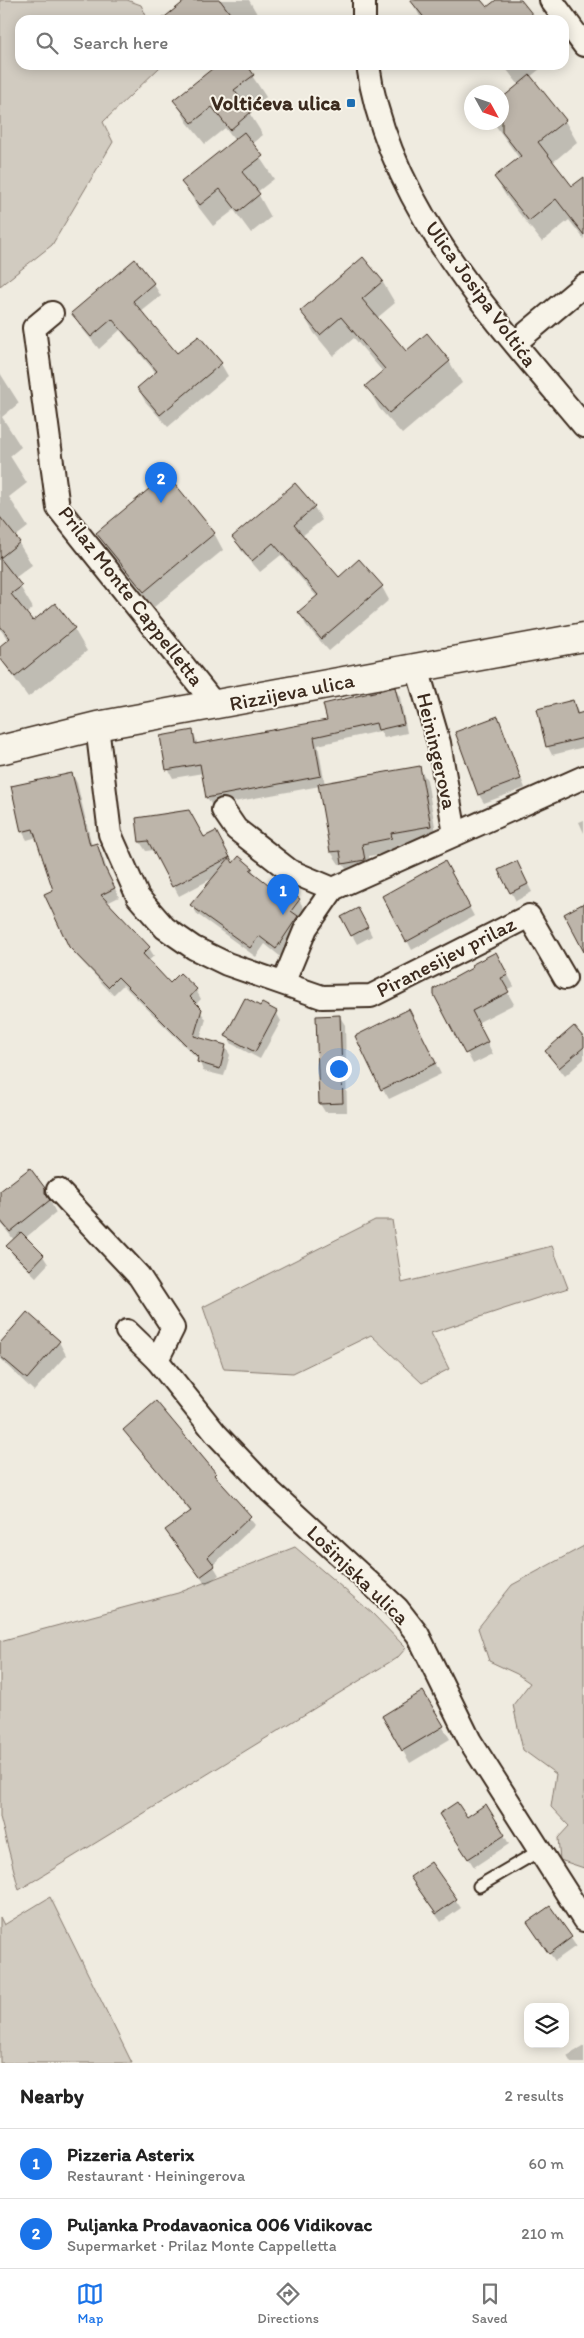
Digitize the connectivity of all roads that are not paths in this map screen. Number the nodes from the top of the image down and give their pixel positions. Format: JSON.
{"nodes":[{"id":1,"x":364,"y":0,"type":"edge"},
{"id":2,"x":551,"y":0,"type":"edge"},
{"id":3,"x":364,"y":15,"type":"edge"},
{"id":4,"x":562,"y":15,"type":"edge"},
{"id":5,"x":569,"y":25,"type":"edge"},
{"id":6,"x":584,"y":45,"type":"edge"},
{"id":7,"x":369,"y":70,"type":"edge"},
{"id":8,"x":584,"y":285,"type":"edge"},
{"id":9,"x":52,"y":313,"type":"dead end"},
{"id":10,"x":515,"y":343,"type":"junction"},
{"id":11,"x":584,"y":426,"type":"edge"},
{"id":12,"x":584,"y":637,"type":"edge"},
{"id":13,"x":417,"y":668,"type":"junction"},
{"id":14,"x":216,"y":706,"type":"junction"},
{"id":15,"x":97,"y":726,"type":"junction"},
{"id":16,"x":0,"y":750,"type":"edge"},
{"id":17,"x":584,"y":777,"type":"edge"},
{"id":18,"x":223,"y":810,"type":"dead end"},
{"id":19,"x":455,"y":834,"type":"junction"},
{"id":20,"x":334,"y":889,"type":"junction"},
{"id":21,"x":565,"y":978,"type":"dead end"},
{"id":22,"x":286,"y":984,"type":"junction"},
{"id":23,"x":58,"y":1190,"type":"dead end"},
{"id":24,"x":127,"y":1331,"type":"dead end"},
{"id":25,"x":157,"y":1360,"type":"junction"},
{"id":26,"x":539,"y":1852,"type":"junction"},
{"id":27,"x":479,"y":1886,"type":"dead end"},
{"id":28,"x":584,"y":1920,"type":"edge"}],
"edges":[{"from":1,"to":3,"type":"street"},
{"from":2,"to":4,"type":"street"},
{"from":5,"to":6,"type":"street"},
{"from":7,"to":10,"type":"street","name":"Ulica Josipa Voltića"},
{"from":8,"to":10,"type":"street"},
{"from":9,"to":14,"type":"street","name":"Prilaz Monte Cappelletta"},
{"from":10,"to":11,"type":"street","name":"Ulica Josipa Voltića"},
{"from":12,"to":13,"type":"street","name":"Rizzijeva ulica"},
{"from":13,"to":14,"type":"street","name":"Rizzijeva ulica"},
{"from":13,"to":19,"type":"street","name":"Heiningerova"},
{"from":14,"to":15,"type":"street","name":"Rizzijeva ulica"},
{"from":15,"to":16,"type":"street","name":"Rizzijeva ulica"},
{"from":15,"to":22,"type":"street","name":"Piranesijev prilaz"},
{"from":17,"to":19,"type":"street","name":"Heiningerova"},
{"from":18,"to":20,"type":"street"},
{"from":19,"to":20,"type":"street","name":"Heiningerova"},
{"from":20,"to":22,"type":"street","name":"Heiningerova"},
{"from":21,"to":22,"type":"street","name":"Piranesijev prilaz"},
{"from":23,"to":25,"type":"street"},
{"from":24,"to":25,"type":"street","name":"Lošinjska ulica"},
{"from":25,"to":26,"type":"street","name":"Lošinjska ulica"},
{"from":26,"to":27,"type":"lane"},
{"from":26,"to":28,"type":"street","name":"Lošinjska ulica"}]}
